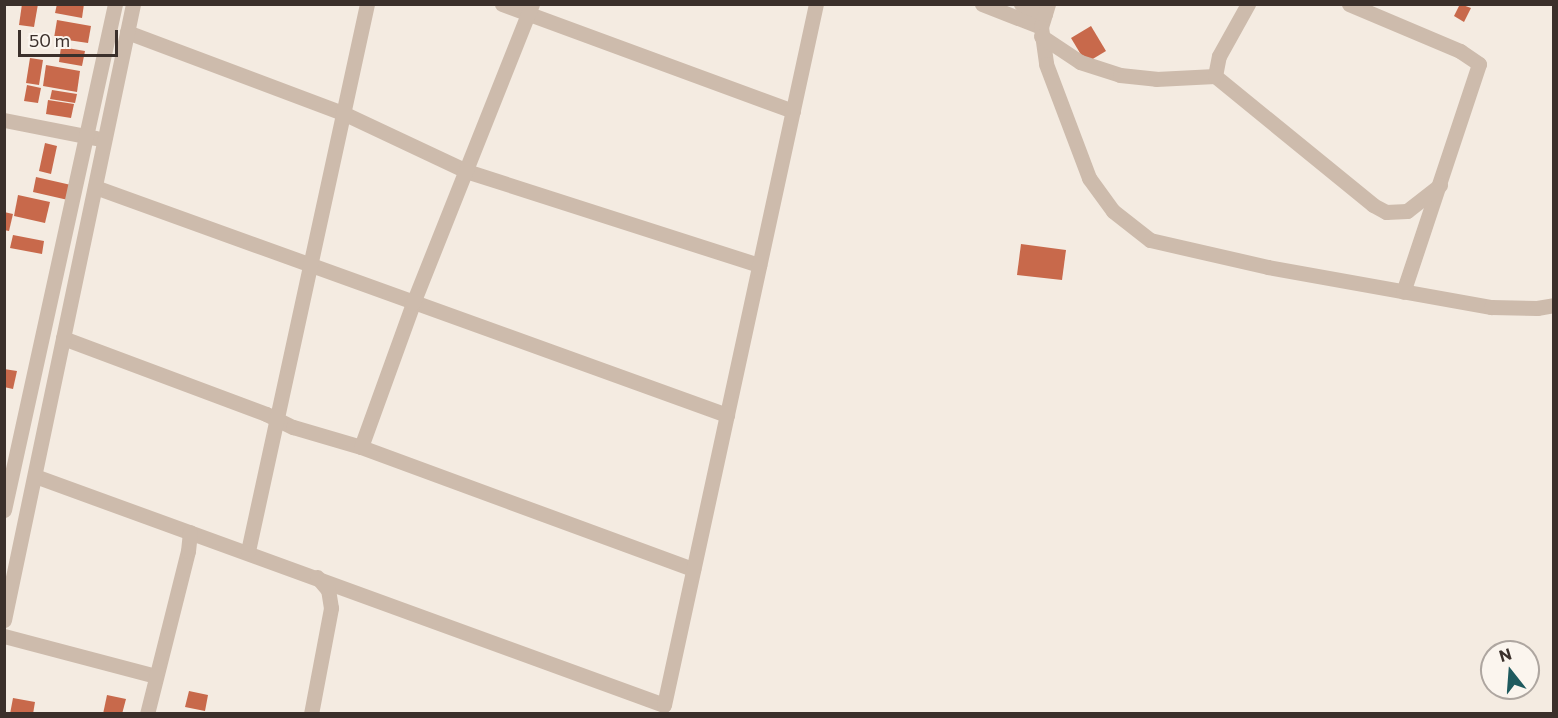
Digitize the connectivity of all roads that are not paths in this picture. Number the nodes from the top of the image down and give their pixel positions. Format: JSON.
{"nodes":[{"id":1,"x":115,"y":4,"type":"edge"},
{"id":2,"x":133,"y":4,"type":"edge"},
{"id":3,"x":367,"y":4,"type":"edge"},
{"id":4,"x":502,"y":4,"type":"edge"},
{"id":5,"x":816,"y":4,"type":"edge"},
{"id":6,"x":982,"y":4,"type":"edge"},
{"id":7,"x":1021,"y":4,"type":"edge"},
{"id":8,"x":1248,"y":4,"type":"edge"},
{"id":9,"x":1349,"y":4,"type":"edge"},
{"id":10,"x":530,"y":9,"type":"edge"},
{"id":11,"x":1044,"y":20,"type":"edge"},
{"id":12,"x":127,"y":32,"type":"junction"},
{"id":13,"x":1215,"y":76,"type":"junction"},
{"id":14,"x":793,"y":111,"type":"junction"},
{"id":15,"x":343,"y":113,"type":"junction"},
{"id":16,"x":4,"y":120,"type":"edge"},
{"id":17,"x":86,"y":136,"type":"junction"},
{"id":18,"x":104,"y":140,"type":"junction"},
{"id":19,"x":466,"y":171,"type":"junction"},
{"id":20,"x":1440,"y":185,"type":"junction"},
{"id":21,"x":94,"y":187,"type":"junction"},
{"id":22,"x":310,"y":265,"type":"junction"},
{"id":23,"x":759,"y":265,"type":"junction"},
{"id":24,"x":1403,"y":292,"type":"junction"},
{"id":25,"x":413,"y":303,"type":"junction"},
{"id":26,"x":1554,"y":305,"type":"edge"},
{"id":27,"x":63,"y":338,"type":"junction"},
{"id":28,"x":727,"y":416,"type":"junction"},
{"id":29,"x":277,"y":419,"type":"junction"},
{"id":30,"x":361,"y":447,"type":"junction"},
{"id":31,"x":35,"y":476,"type":"junction"},
{"id":32,"x":4,"y":510,"type":"edge"},
{"id":33,"x":190,"y":532,"type":"junction"},
{"id":34,"x":248,"y":551,"type":"junction"},
{"id":35,"x":693,"y":569,"type":"junction"},
{"id":36,"x":317,"y":577,"type":"junction"},
{"id":37,"x":7,"y":593,"type":"edge"},
{"id":38,"x":4,"y":620,"type":"edge"},
{"id":39,"x":4,"y":636,"type":"edge"},
{"id":40,"x":155,"y":676,"type":"junction"},
{"id":41,"x":147,"y":714,"type":"edge"},
{"id":42,"x":311,"y":714,"type":"edge"}],
"edges":[{"from":1,"to":17,"type":"street"},
{"from":2,"to":12,"type":"street"},
{"from":3,"to":15,"type":"street"},
{"from":4,"to":10,"type":"street"},
{"from":5,"to":14,"type":"street"},
{"from":6,"to":11,"type":"street"},
{"from":7,"to":11,"type":"street"},
{"from":8,"to":13,"type":"street"},
{"from":9,"to":20,"type":"street"},
{"from":10,"to":14,"type":"street"},
{"from":10,"to":19,"type":"street"},
{"from":11,"to":13,"type":"street"},
{"from":11,"to":24,"type":"street"},
{"from":12,"to":15,"type":"street"},
{"from":12,"to":18,"type":"street"},
{"from":13,"to":20,"type":"street"},
{"from":14,"to":23,"type":"street"},
{"from":15,"to":19,"type":"street"},
{"from":15,"to":22,"type":"street"},
{"from":16,"to":17,"type":"street"},
{"from":17,"to":18,"type":"street"},
{"from":17,"to":32,"type":"street"},
{"from":18,"to":21,"type":"street"},
{"from":19,"to":23,"type":"street"},
{"from":19,"to":25,"type":"street"},
{"from":20,"to":24,"type":"street"},
{"from":21,"to":22,"type":"street"},
{"from":21,"to":27,"type":"street"},
{"from":22,"to":25,"type":"street"},
{"from":22,"to":29,"type":"street"},
{"from":23,"to":28,"type":"street"},
{"from":24,"to":26,"type":"street"},
{"from":25,"to":28,"type":"street"},
{"from":25,"to":30,"type":"street"},
{"from":27,"to":29,"type":"street"},
{"from":27,"to":31,"type":"street"},
{"from":28,"to":35,"type":"street"},
{"from":29,"to":30,"type":"street"},
{"from":29,"to":34,"type":"street"},
{"from":30,"to":35,"type":"street"},
{"from":31,"to":33,"type":"street"},
{"from":31,"to":37,"type":"street"},
{"from":33,"to":34,"type":"street"},
{"from":33,"to":40,"type":"street"},
{"from":34,"to":36,"type":"street"},
{"from":35,"to":36,"type":"street"},
{"from":36,"to":42,"type":"street"},
{"from":37,"to":38,"type":"street"},
{"from":39,"to":40,"type":"street"},
{"from":40,"to":41,"type":"street"}]}
